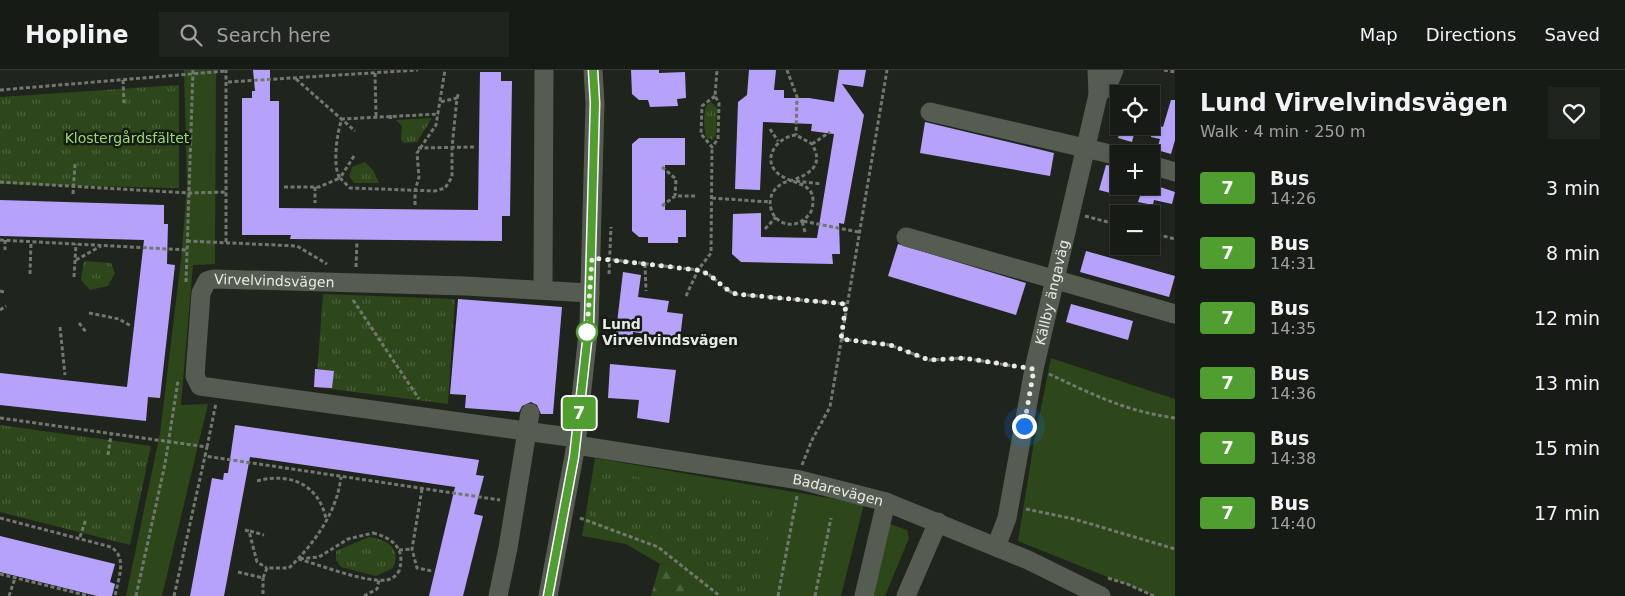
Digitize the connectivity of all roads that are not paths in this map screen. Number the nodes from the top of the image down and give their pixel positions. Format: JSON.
{"nodes":[{"id":1,"x":544,"y":70,"type":"edge"},
{"id":2,"x":593,"y":70,"type":"edge"},
{"id":3,"x":1097,"y":70,"type":"edge"},
{"id":4,"x":1114,"y":70,"type":"edge"},
{"id":5,"x":1098,"y":95,"type":"junction"},
{"id":6,"x":930,"y":112,"type":"dead end"},
{"id":7,"x":1086,"y":147,"type":"junction"},
{"id":8,"x":1110,"y":154,"type":"edge"},
{"id":9,"x":1160,"y":168,"type":"edge"},
{"id":10,"x":1175,"y":172,"type":"edge"},
{"id":11,"x":906,"y":237,"type":"dead end"},
{"id":12,"x":1054,"y":280,"type":"junction"},
{"id":13,"x":543,"y":290,"type":"junction"},
{"id":14,"x":590,"y":294,"type":"junction"},
{"id":15,"x":1175,"y":314,"type":"edge"},
{"id":16,"x":529,"y":422,"type":"junction"},
{"id":17,"x":576,"y":441,"type":"junction"},
{"id":18,"x":886,"y":502,"type":"junction"},
{"id":19,"x":938,"y":522,"type":"junction"},
{"id":20,"x":996,"y":547,"type":"junction"},
{"id":21,"x":1093,"y":592,"type":"edge"},
{"id":22,"x":498,"y":596,"type":"edge"},
{"id":23,"x":548,"y":596,"type":"edge"},
{"id":24,"x":864,"y":596,"type":"edge"},
{"id":25,"x":906,"y":596,"type":"edge"}],
"edges":[{"from":1,"to":13,"type":"street"},
{"from":2,"to":14,"type":"street"},
{"from":3,"to":5,"type":"street","name":"Källby ängaväg"},
{"from":4,"to":5,"type":"street","name":"Källby ängaväg"},
{"from":5,"to":7,"type":"street","name":"Källby ängaväg"},
{"from":6,"to":7,"type":"street"},
{"from":7,"to":8,"type":"street"},
{"from":7,"to":12,"type":"street","name":"Källby ängaväg"},
{"from":9,"to":10,"type":"street"},
{"from":11,"to":12,"type":"street"},
{"from":12,"to":15,"type":"street"},
{"from":12,"to":20,"type":"street","name":"Källby ängaväg"},
{"from":13,"to":14,"type":"street","name":"Virvelvindsvägen"},
{"from":13,"to":16,"type":"street","name":"Virvelvindsvägen"},
{"from":14,"to":17,"type":"street"},
{"from":16,"to":17,"type":"street","name":"Virvelvindsvägen"},
{"from":16,"to":22,"type":"street"},
{"from":17,"to":18,"type":"street","name":"Badarevägen"},
{"from":17,"to":23,"type":"street"},
{"from":18,"to":19,"type":"street","name":"Badarevägen"},
{"from":18,"to":24,"type":"street"},
{"from":19,"to":20,"type":"street","name":"Badarevägen"},
{"from":19,"to":25,"type":"street"},
{"from":20,"to":21,"type":"street","name":"Badarevägen"}]}
